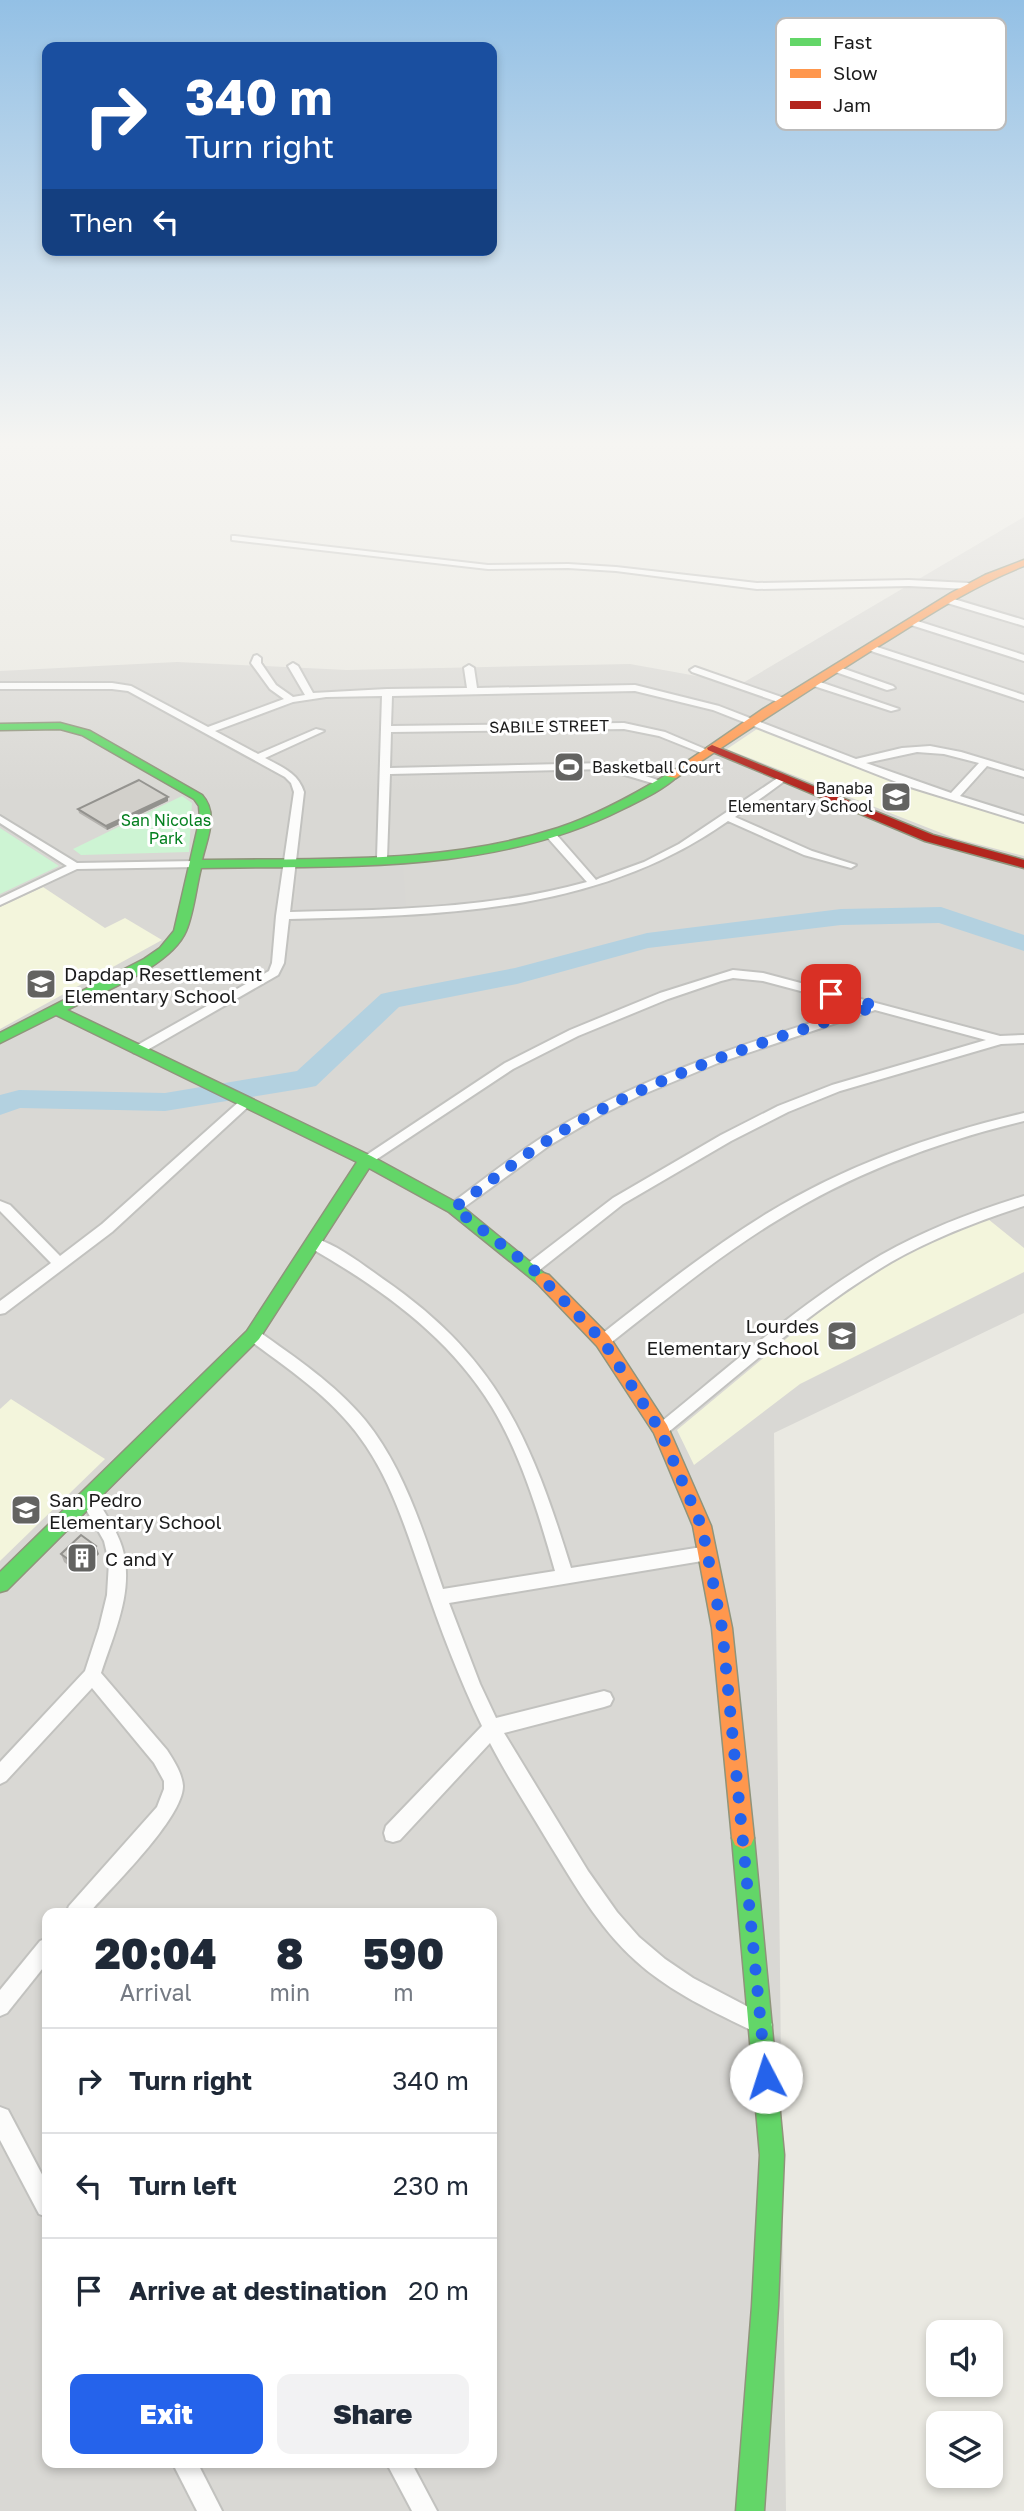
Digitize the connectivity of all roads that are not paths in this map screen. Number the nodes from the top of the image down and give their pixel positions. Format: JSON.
{"nodes":[{"id":1,"x":415,"y":559,"type":"edge"},
{"id":2,"x":1024,"y":563,"type":"edge"},
{"id":3,"x":968,"y":586,"type":"junction"},
{"id":4,"x":947,"y":600,"type":"junction"},
{"id":5,"x":1010,"y":608,"type":"dead end"},
{"id":6,"x":1000,"y":616,"type":"junction"},
{"id":7,"x":911,"y":622,"type":"junction"},
{"id":8,"x":1024,"y":623,"type":"edge"},
{"id":9,"x":871,"y":648,"type":"junction"},
{"id":10,"x":257,"y":658,"type":"dead end"},
{"id":11,"x":1024,"y":658,"type":"edge"},
{"id":12,"x":293,"y":666,"type":"dead end"},
{"id":13,"x":469,"y":668,"type":"dead end"},
{"id":14,"x":836,"y":669,"type":"junction"},
{"id":15,"x":695,"y":670,"type":"dead end"},
{"id":16,"x":814,"y":683,"type":"junction"},
{"id":17,"x":0,"y":686,"type":"edge"},
{"id":18,"x":890,"y":688,"type":"dead end"},
{"id":19,"x":472,"y":689,"type":"junction"},
{"id":20,"x":387,"y":692,"type":"junction"},
{"id":21,"x":310,"y":696,"type":"junction"},
{"id":22,"x":1024,"y":698,"type":"edge"},
{"id":23,"x":291,"y":700,"type":"junction"},
{"id":24,"x":784,"y":701,"type":"junction"},
{"id":25,"x":894,"y":709,"type":"dead end"},
{"id":26,"x":752,"y":721,"type":"junction"},
{"id":27,"x":0,"y":727,"type":"edge"},
{"id":28,"x":387,"y":729,"type":"junction"},
{"id":29,"x":209,"y":730,"type":"junction"},
{"id":30,"x":319,"y":731,"type":"dead end"},
{"id":31,"x":709,"y":750,"type":"junction"},
{"id":32,"x":257,"y":758,"type":"junction"},
{"id":33,"x":858,"y":762,"type":"junction"},
{"id":34,"x":985,"y":762,"type":"junction"},
{"id":35,"x":386,"y":771,"type":"junction"},
{"id":36,"x":1024,"y":774,"type":"edge"},
{"id":37,"x":782,"y":778,"type":"junction"},
{"id":38,"x":662,"y":783,"type":"junction"},
{"id":39,"x":952,"y":798,"type":"junction"},
{"id":40,"x":727,"y":817,"type":"junction"},
{"id":41,"x":0,"y":819,"type":"edge"},
{"id":42,"x":1024,"y":819,"type":"edge"},
{"id":43,"x":551,"y":835,"type":"junction"},
{"id":44,"x":382,"y":858,"type":"junction"},
{"id":45,"x":291,"y":860,"type":"junction"},
{"id":46,"x":197,"y":864,"type":"junction"},
{"id":47,"x":1024,"y":864,"type":"edge"},
{"id":48,"x":851,"y":865,"type":"dead end"},
{"id":49,"x":75,"y":866,"type":"junction"},
{"id":50,"x":593,"y":883,"type":"junction"},
{"id":51,"x":0,"y":902,"type":"edge"},
{"id":52,"x":282,"y":916,"type":"junction"},
{"id":53,"x":877,"y":1006,"type":"junction"},
{"id":54,"x":54,"y":1009,"type":"junction"},
{"id":55,"x":0,"y":1039,"type":"edge"},
{"id":56,"x":1024,"y":1039,"type":"edge"},
{"id":57,"x":1000,"y":1040,"type":"junction"},
{"id":58,"x":138,"y":1050,"type":"junction"},
{"id":59,"x":240,"y":1099,"type":"junction"},
{"id":60,"x":1024,"y":1116,"type":"edge"},
{"id":61,"x":366,"y":1160,"type":"junction"},
{"id":62,"x":1024,"y":1201,"type":"edge"},
{"id":63,"x":0,"y":1206,"type":"edge"},
{"id":64,"x":454,"y":1208,"type":"junction"},
{"id":65,"x":314,"y":1243,"type":"junction"},
{"id":66,"x":60,"y":1264,"type":"junction"},
{"id":67,"x":532,"y":1268,"type":"junction"},
{"id":68,"x":0,"y":1309,"type":"edge"},
{"id":69,"x":253,"y":1335,"type":"junction"},
{"id":70,"x":603,"y":1341,"type":"junction"},
{"id":71,"x":660,"y":1430,"type":"junction"},
{"id":72,"x":88,"y":1499,"type":"junction"},
{"id":73,"x":708,"y":1553,"type":"junction"},
{"id":74,"x":565,"y":1575,"type":"junction"},
{"id":75,"x":0,"y":1584,"type":"edge"},
{"id":76,"x":438,"y":1597,"type":"junction"},
{"id":77,"x":92,"y":1675,"type":"junction"},
{"id":78,"x":604,"y":1699,"type":"dead end"},
{"id":79,"x":492,"y":1728,"type":"junction"},
{"id":80,"x":0,"y":1775,"type":"edge"},
{"id":81,"x":393,"y":1833,"type":"dead end"},
{"id":82,"x":85,"y":1908,"type":"edge"},
{"id":83,"x":42,"y":1954,"type":"edge"},
{"id":84,"x":0,"y":2006,"type":"edge"},
{"id":85,"x":761,"y":2025,"type":"junction"},
{"id":86,"x":0,"y":2118,"type":"edge"},
{"id":87,"x":42,"y":2197,"type":"edge"},
{"id":88,"x":187,"y":2468,"type":"edge"},
{"id":89,"x":401,"y":2468,"type":"edge"},
{"id":90,"x":210,"y":2511,"type":"edge"},
{"id":91,"x":425,"y":2511,"type":"edge"},
{"id":92,"x":750,"y":2511,"type":"edge"}],
"edges":[{"from":1,"to":3,"type":"street"},
{"from":2,"to":3,"type":"street"},
{"from":3,"to":4,"type":"street"},
{"from":4,"to":6,"type":"street"},
{"from":4,"to":7,"type":"street"},
{"from":5,"to":6,"type":"street"},
{"from":6,"to":8,"type":"street"},
{"from":7,"to":9,"type":"street"},
{"from":7,"to":11,"type":"street"},
{"from":9,"to":14,"type":"street"},
{"from":9,"to":22,"type":"street"},
{"from":10,"to":23,"type":"street"},
{"from":12,"to":21,"type":"street"},
{"from":13,"to":19,"type":"street"},
{"from":14,"to":16,"type":"street"},
{"from":14,"to":18,"type":"street"},
{"from":15,"to":24,"type":"street"},
{"from":16,"to":24,"type":"street"},
{"from":16,"to":25,"type":"street"},
{"from":17,"to":29,"type":"street"},
{"from":19,"to":20,"type":"street"},
{"from":19,"to":26,"type":"street"},
{"from":20,"to":21,"type":"street"},
{"from":20,"to":28,"type":"street"},
{"from":21,"to":23,"type":"street"},
{"from":23,"to":29,"type":"street"},
{"from":24,"to":26,"type":"street"},
{"from":26,"to":31,"type":"street"},
{"from":26,"to":33,"type":"street"},
{"from":27,"to":46,"type":"street"},
{"from":28,"to":31,"type":"street","name":"SABILE STREET"},
{"from":28,"to":35,"type":"street"},
{"from":29,"to":32,"type":"street"},
{"from":30,"to":32,"type":"street"},
{"from":31,"to":37,"type":"street"},
{"from":31,"to":38,"type":"street"},
{"from":32,"to":45,"type":"street"},
{"from":33,"to":34,"type":"street"},
{"from":33,"to":39,"type":"street"},
{"from":34,"to":36,"type":"street"},
{"from":34,"to":39,"type":"street"},
{"from":35,"to":38,"type":"street"},
{"from":35,"to":44,"type":"street"},
{"from":37,"to":40,"type":"street"},
{"from":37,"to":47,"type":"street"},
{"from":38,"to":43,"type":"street"},
{"from":39,"to":42,"type":"street"},
{"from":40,"to":48,"type":"street"},
{"from":40,"to":50,"type":"street"},
{"from":41,"to":49,"type":"street"},
{"from":43,"to":44,"type":"street"},
{"from":43,"to":50,"type":"street"},
{"from":44,"to":45,"type":"street"},
{"from":45,"to":46,"type":"street"},
{"from":45,"to":52,"type":"street"},
{"from":46,"to":49,"type":"street"},
{"from":46,"to":54,"type":"street"},
{"from":49,"to":51,"type":"street"},
{"from":50,"to":52,"type":"street"},
{"from":52,"to":58,"type":"street"},
{"from":53,"to":57,"type":"street"},
{"from":53,"to":61,"type":"street"},
{"from":53,"to":64,"type":"street"},
{"from":54,"to":55,"type":"street"},
{"from":54,"to":58,"type":"street"},
{"from":56,"to":57,"type":"street"},
{"from":57,"to":67,"type":"street"},
{"from":58,"to":59,"type":"street"},
{"from":59,"to":61,"type":"street"},
{"from":59,"to":66,"type":"street"},
{"from":60,"to":70,"type":"street"},
{"from":61,"to":64,"type":"street"},
{"from":61,"to":65,"type":"street"},
{"from":62,"to":71,"type":"street"},
{"from":63,"to":66,"type":"street"},
{"from":64,"to":67,"type":"street"},
{"from":65,"to":69,"type":"street"},
{"from":65,"to":74,"type":"street"},
{"from":66,"to":68,"type":"street"},
{"from":67,"to":70,"type":"street"},
{"from":69,"to":72,"type":"street"},
{"from":69,"to":76,"type":"street"},
{"from":70,"to":71,"type":"street"},
{"from":71,"to":73,"type":"street"},
{"from":72,"to":75,"type":"street"},
{"from":72,"to":77,"type":"street"},
{"from":73,"to":74,"type":"street"},
{"from":73,"to":85,"type":"street"},
{"from":74,"to":76,"type":"street"},
{"from":76,"to":79,"type":"street"},
{"from":77,"to":80,"type":"street"},
{"from":77,"to":82,"type":"street"},
{"from":78,"to":79,"type":"street"},
{"from":79,"to":81,"type":"street"},
{"from":79,"to":85,"type":"street"},
{"from":83,"to":84,"type":"street"},
{"from":85,"to":92,"type":"street"},
{"from":86,"to":87,"type":"street"},
{"from":88,"to":90,"type":"street"},
{"from":89,"to":91,"type":"street"}]}
